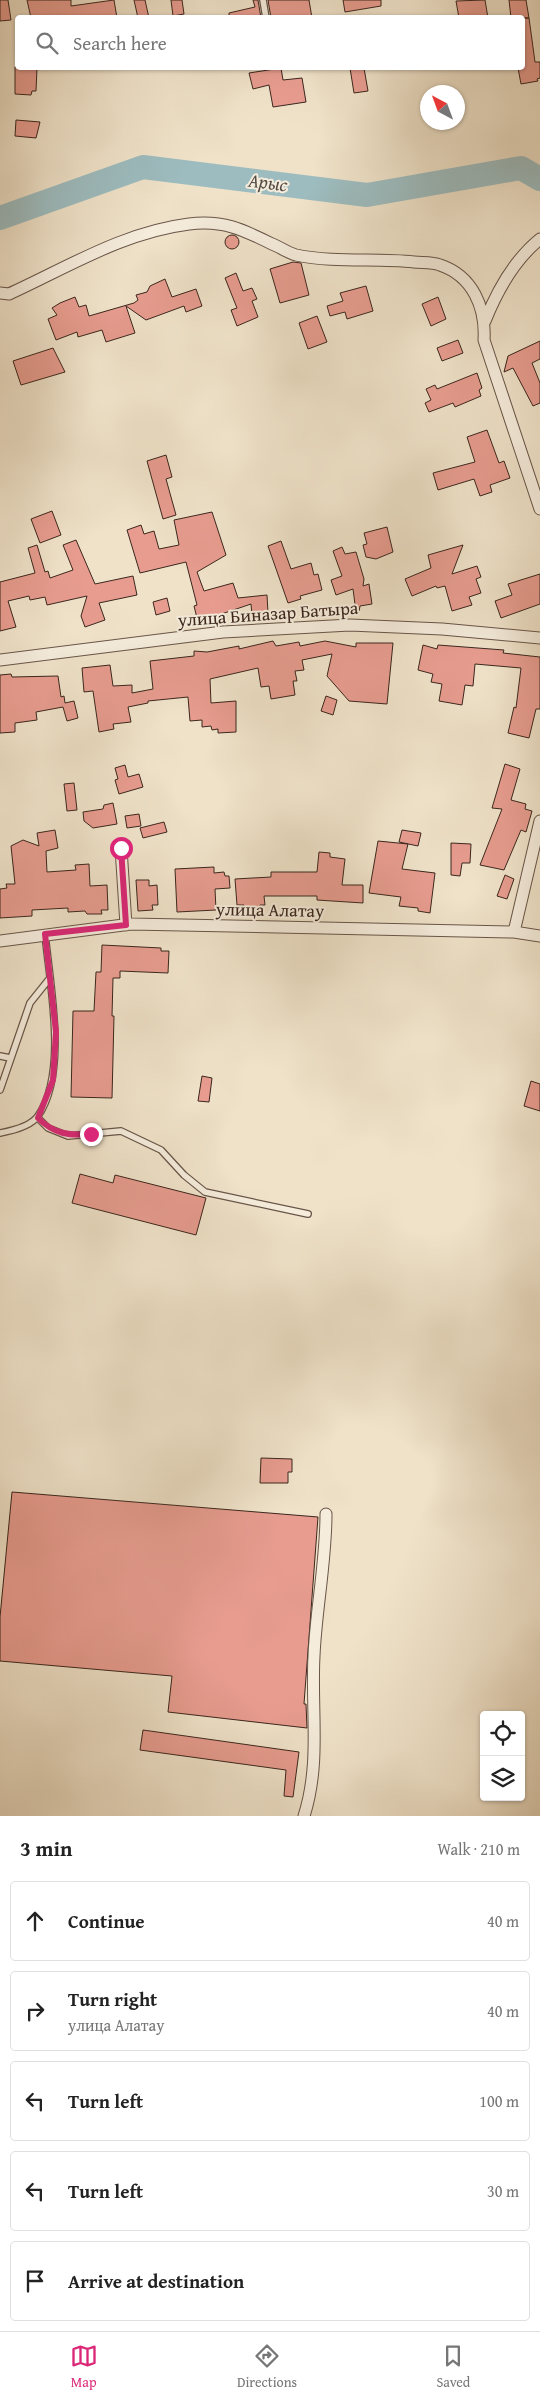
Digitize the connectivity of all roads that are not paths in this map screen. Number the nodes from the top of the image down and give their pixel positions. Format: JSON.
{"nodes":[{"id":1,"x":263,"y":0,"type":"edge"},
{"id":2,"x":266,"y":15,"type":"edge"},
{"id":3,"x":540,"y":239,"type":"edge"},
{"id":4,"x":0,"y":293,"type":"edge"},
{"id":5,"x":485,"y":321,"type":"junction"},
{"id":6,"x":540,"y":509,"type":"edge"},
{"id":7,"x":540,"y":638,"type":"edge"},
{"id":8,"x":0,"y":660,"type":"edge"},
{"id":9,"x":540,"y":821,"type":"edge"},
{"id":10,"x":121,"y":848,"type":"dead end"},
{"id":11,"x":126,"y":925,"type":"junction"},
{"id":12,"x":514,"y":932,"type":"junction"},
{"id":13,"x":45,"y":934,"type":"junction"},
{"id":14,"x":540,"y":936,"type":"edge"},
{"id":15,"x":0,"y":940,"type":"edge"},
{"id":16,"x":50,"y":978,"type":"junction"},
{"id":17,"x":0,"y":1056,"type":"edge"},
{"id":18,"x":10,"y":1058,"type":"junction"},
{"id":19,"x":0,"y":1090,"type":"edge"},
{"id":20,"x":38,"y":1118,"type":"junction"},
{"id":21,"x":0,"y":1133,"type":"edge"},
{"id":22,"x":308,"y":1214,"type":"dead end"},
{"id":23,"x":326,"y":1514,"type":"dead end"},
{"id":24,"x":304,"y":1816,"type":"edge"}],
"edges":[{"from":1,"to":2,"type":"lane"},
{"from":3,"to":5,"type":"street"},
{"from":4,"to":5,"type":"street"},
{"from":5,"to":6,"type":"street"},
{"from":7,"to":8,"type":"street","name":"улица Биназар Батыра"},
{"from":9,"to":12,"type":"street"},
{"from":10,"to":11,"type":"street"},
{"from":11,"to":12,"type":"street","name":"улица Алатау"},
{"from":11,"to":13,"type":"street","name":"улица Алатау"},
{"from":12,"to":14,"type":"street","name":"улица Алатау"},
{"from":13,"to":15,"type":"street","name":"улица Алатау"},
{"from":13,"to":16,"type":"lane"},
{"from":16,"to":18,"type":"lane"},
{"from":16,"to":20,"type":"lane"},
{"from":17,"to":18,"type":"lane"},
{"from":18,"to":19,"type":"lane"},
{"from":20,"to":21,"type":"lane"},
{"from":20,"to":22,"type":"lane"},
{"from":23,"to":24,"type":"street"}]}
